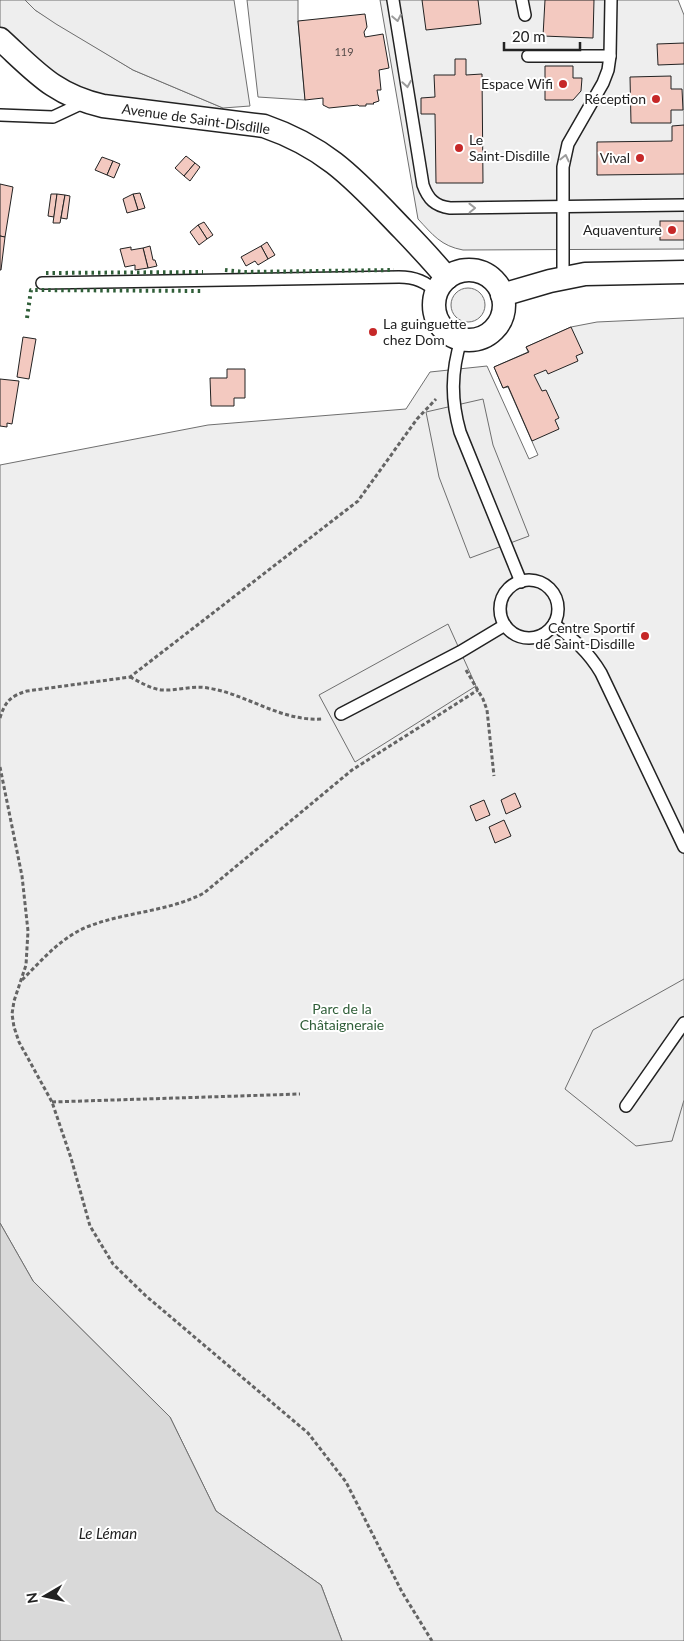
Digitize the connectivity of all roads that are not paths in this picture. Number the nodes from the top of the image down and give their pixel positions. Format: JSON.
{"nodes":[{"id":1,"x":393,"y":0,"type":"edge"},
{"id":2,"x":522,"y":0,"type":"edge"},
{"id":3,"x":611,"y":0,"type":"edge"},
{"id":4,"x":525,"y":15,"type":"dead end"},
{"id":5,"x":0,"y":39,"type":"edge"},
{"id":6,"x":528,"y":56,"type":"dead end"},
{"id":7,"x":610,"y":56,"type":"junction"},
{"id":8,"x":85,"y":102,"type":"junction"},
{"id":9,"x":0,"y":115,"type":"edge"},
{"id":10,"x":684,"y":205,"type":"edge"},
{"id":11,"x":562,"y":207,"type":"junction"},
{"id":12,"x":684,"y":272,"type":"edge"},
{"id":13,"x":563,"y":278,"type":"junction"},
{"id":14,"x":42,"y":283,"type":"dead end"},
{"id":15,"x":441,"y":285,"type":"junction"},
{"id":16,"x":502,"y":295,"type":"junction"},
{"id":17,"x":461,"y":340,"type":"junction"},
{"id":18,"x":521,"y":582,"type":"junction"},
{"id":19,"x":554,"y":624,"type":"junction"},
{"id":20,"x":505,"y":625,"type":"junction"},
{"id":21,"x":341,"y":714,"type":"road end"},
{"id":22,"x":684,"y":847,"type":"edge"},
{"id":23,"x":684,"y":1023,"type":"edge"},
{"id":24,"x":626,"y":1106,"type":"dead end"}],
"edges":[{"from":1,"to":11,"type":"lane","one_way":true},
{"from":2,"to":4,"type":"lane"},
{"from":3,"to":7,"type":"lane"},
{"from":5,"to":8,"type":"street","name":"Avenue de Saint-Disdille"},
{"from":6,"to":7,"type":"lane"},
{"from":11,"to":7,"type":"lane","one_way":true},
{"from":8,"to":9,"type":"lane"},
{"from":8,"to":15,"type":"street","name":"Avenue de Saint-Disdille"},
{"from":10,"to":11,"type":"lane"},
{"from":11,"to":13,"type":"lane"},
{"from":12,"to":13,"type":"street"},
{"from":13,"to":16,"type":"street"},
{"from":14,"to":15,"type":"lane"},
{"from":15,"to":16,"type":"street"},
{"from":15,"to":17,"type":"street"},
{"from":16,"to":17,"type":"street"},
{"from":17,"to":18,"type":"lane"},
{"from":18,"to":19,"type":"lane"},
{"from":18,"to":20,"type":"lane"},
{"from":19,"to":20,"type":"lane"},
{"from":19,"to":22,"type":"lane"},
{"from":20,"to":21,"type":"lane"},
{"from":23,"to":24,"type":"lane"}]}
